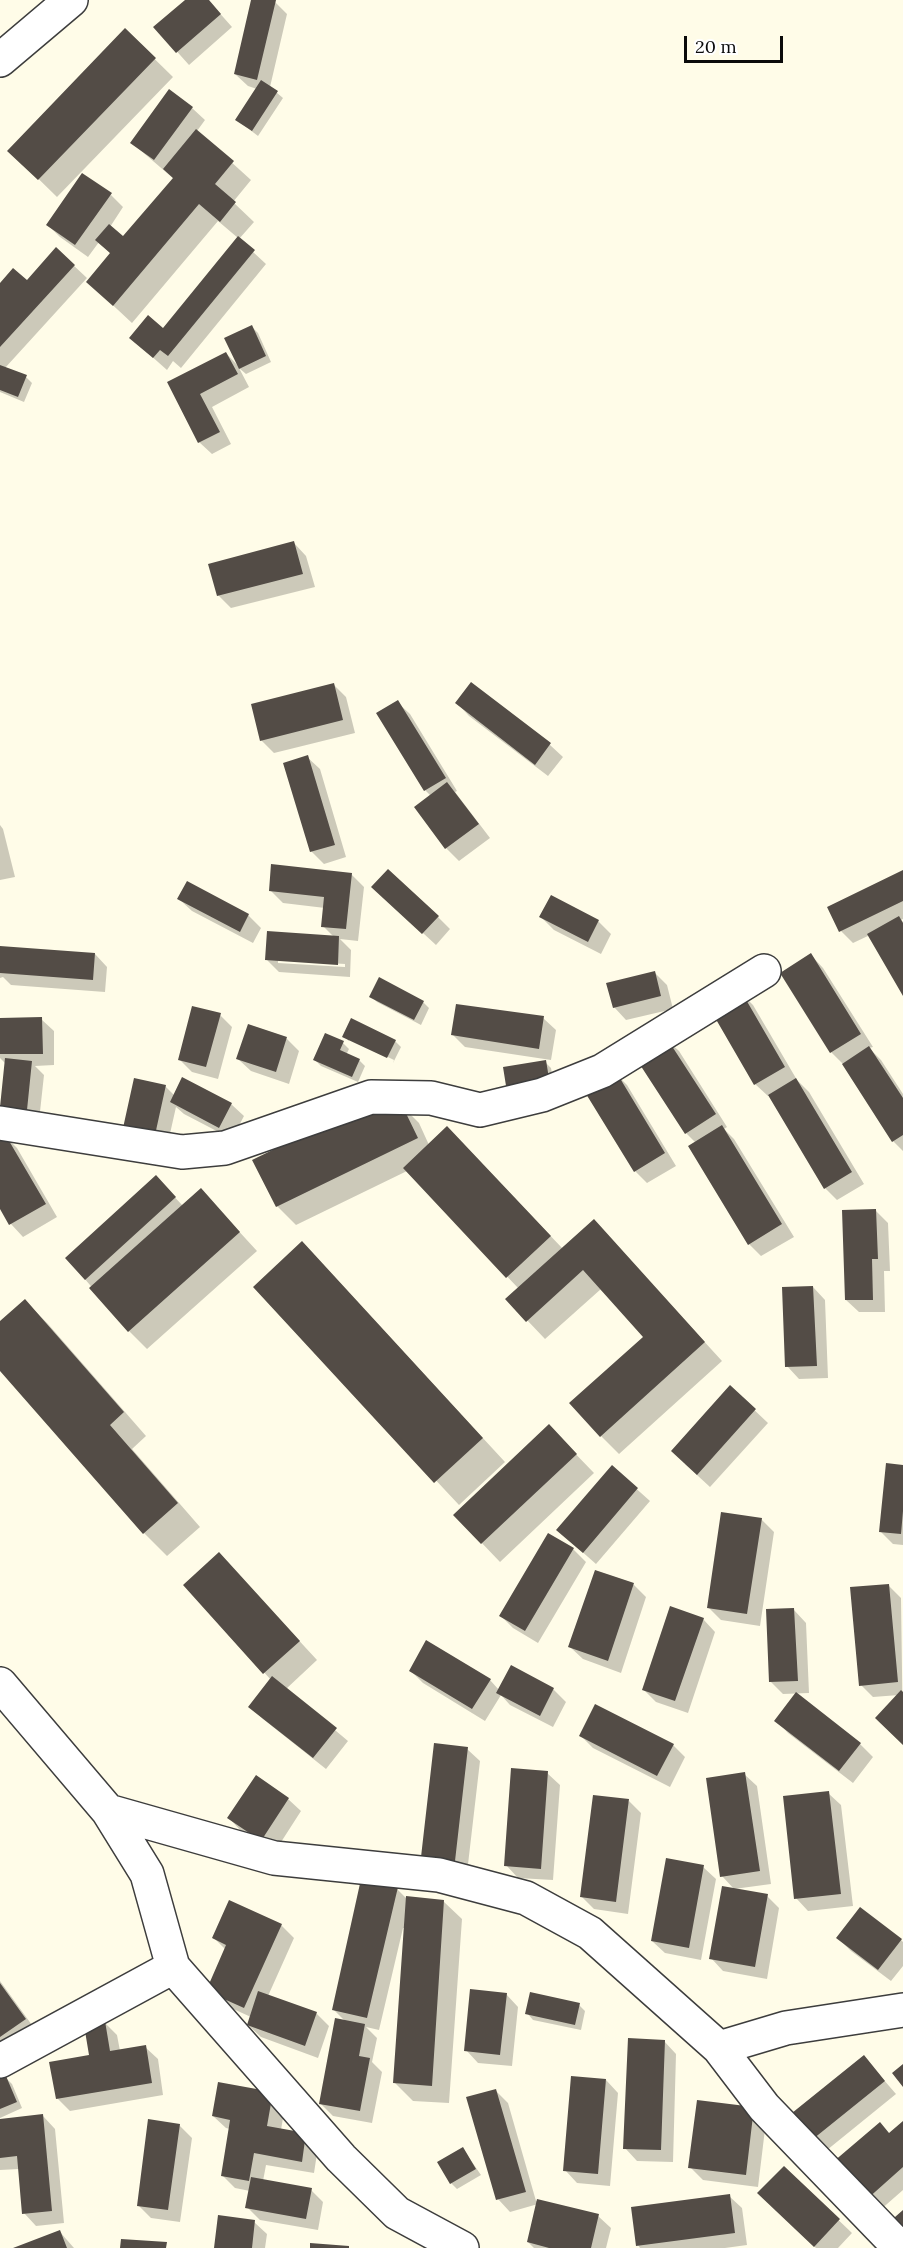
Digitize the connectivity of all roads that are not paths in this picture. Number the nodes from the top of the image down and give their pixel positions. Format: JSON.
{"nodes":[{"id":1,"x":71,"y":0,"type":"edge"},
{"id":2,"x":0,"y":60,"type":"edge"},
{"id":3,"x":764,"y":971,"type":"dead end"},
{"id":4,"x":0,"y":1123,"type":"edge"},
{"id":5,"x":0,"y":1684,"type":"edge"},
{"id":6,"x":108,"y":1811,"type":"junction"},
{"id":7,"x":174,"y":1967,"type":"junction"},
{"id":8,"x":903,"y":2010,"type":"edge"},
{"id":9,"x":719,"y":2048,"type":"junction"},
{"id":10,"x":0,"y":2061,"type":"edge"},
{"id":11,"x":462,"y":2248,"type":"edge"},
{"id":12,"x":900,"y":2248,"type":"edge"}],
"edges":[{"from":1,"to":2,"type":"street"},
{"from":3,"to":4,"type":"street"},
{"from":5,"to":6,"type":"street"},
{"from":6,"to":7,"type":"street"},
{"from":6,"to":9,"type":"street"},
{"from":7,"to":10,"type":"street"},
{"from":7,"to":11,"type":"street"},
{"from":8,"to":9,"type":"street"},
{"from":9,"to":12,"type":"street"}]}
